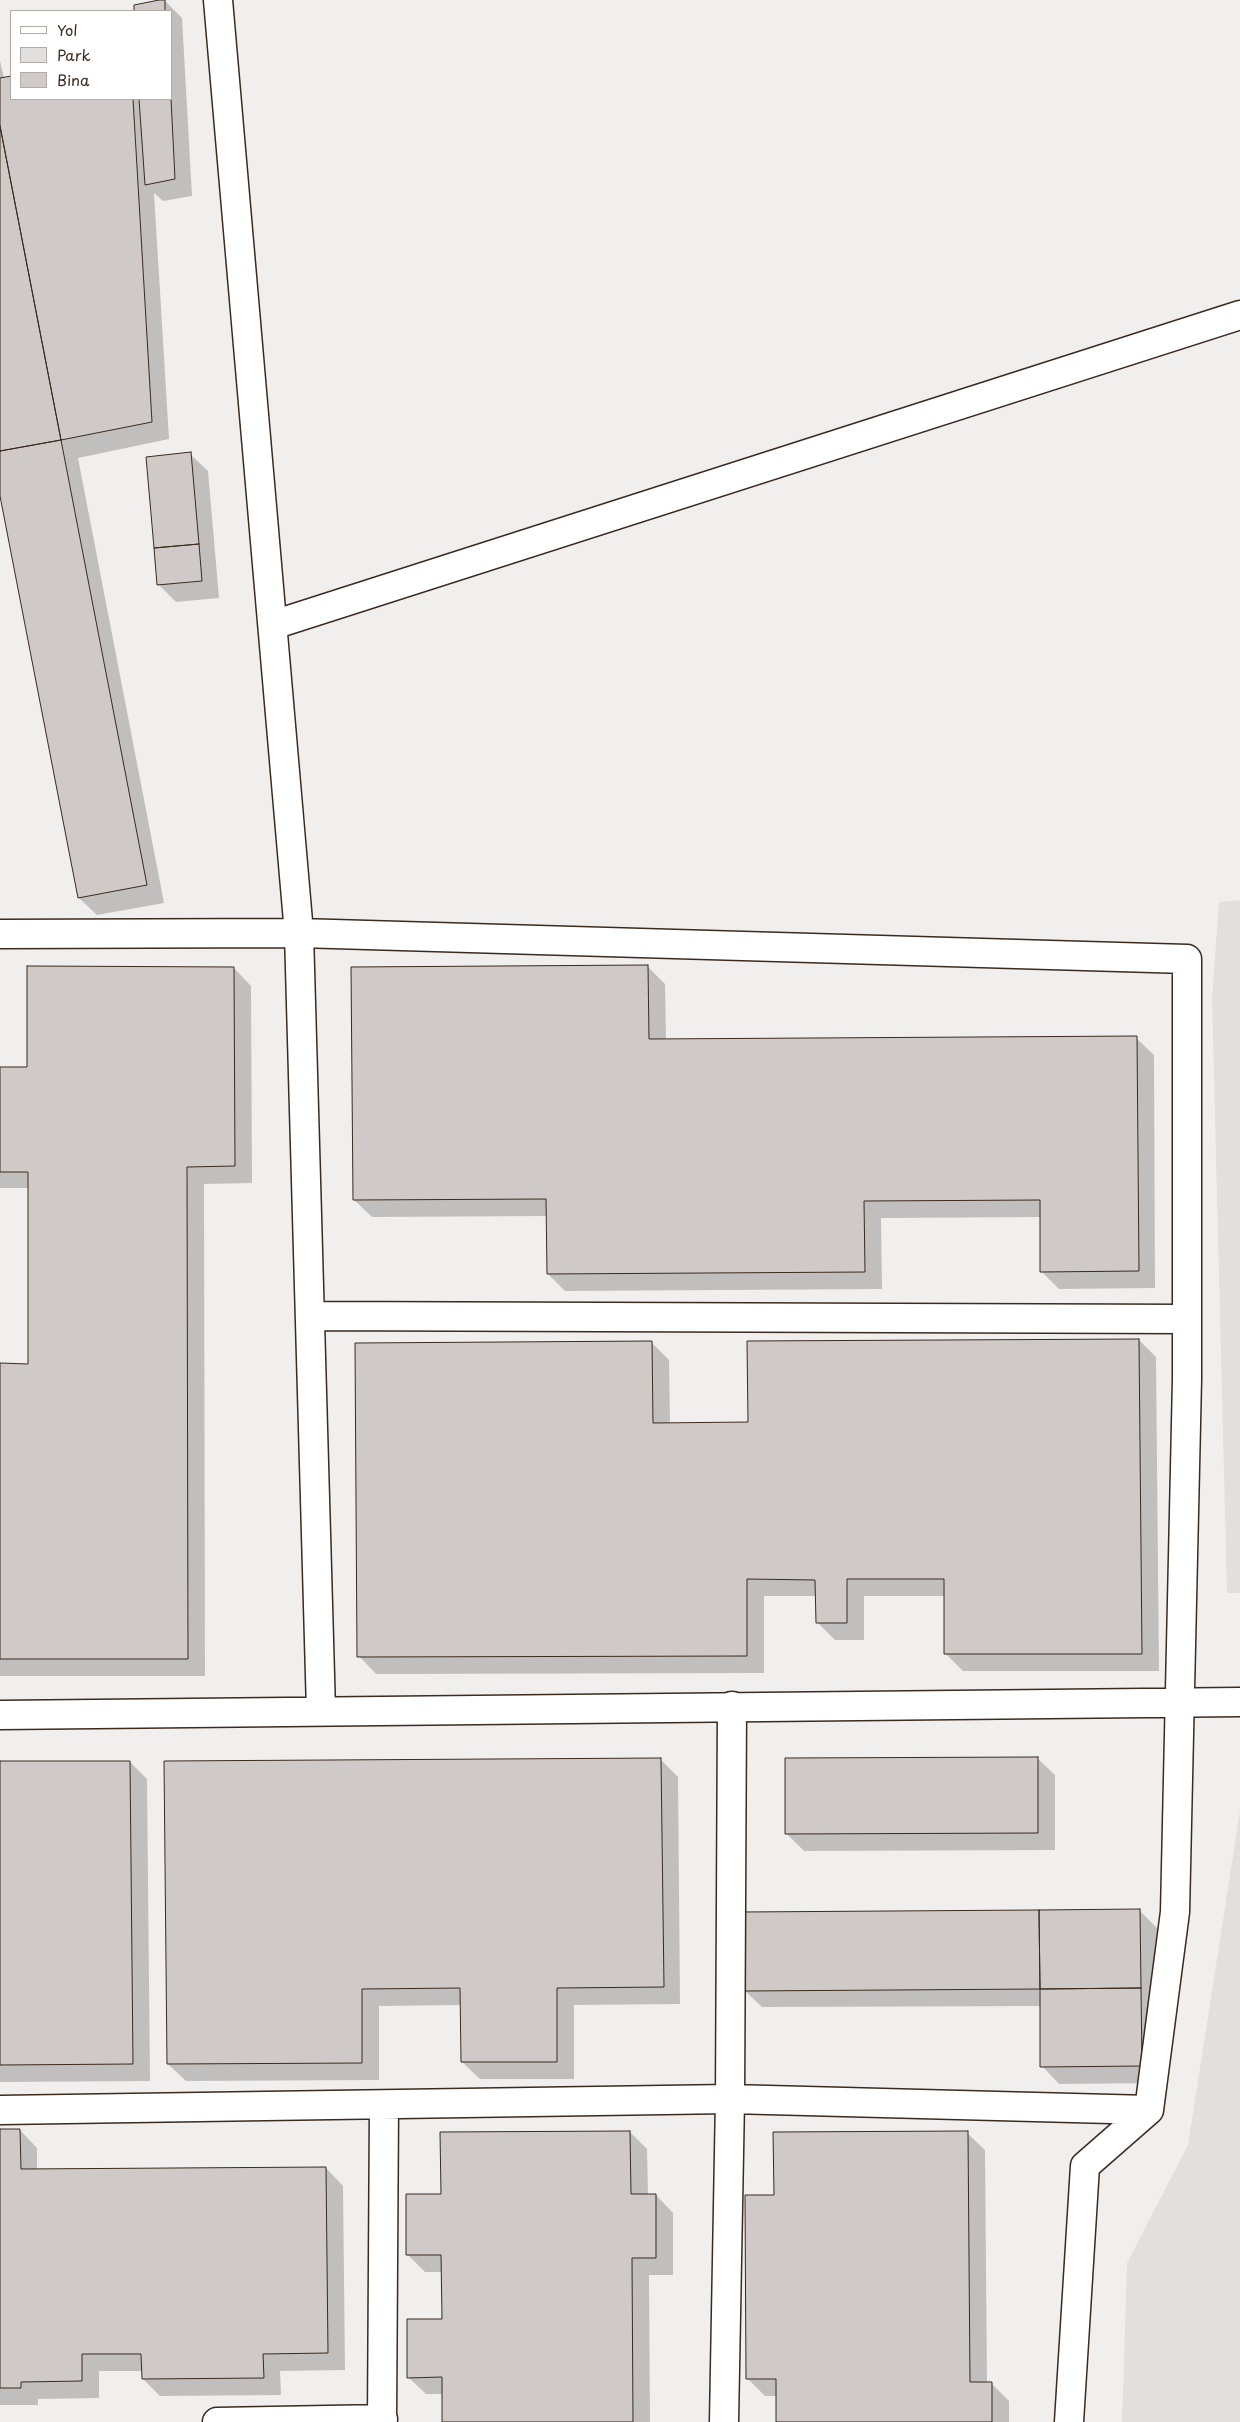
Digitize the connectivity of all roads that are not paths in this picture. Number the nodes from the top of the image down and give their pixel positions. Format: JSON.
{"nodes":[{"id":1,"x":218,"y":0,"type":"edge"},
{"id":2,"x":1240,"y":316,"type":"edge"},
{"id":3,"x":272,"y":624,"type":"junction"},
{"id":4,"x":299,"y":933,"type":"junction"},
{"id":5,"x":0,"y":934,"type":"edge"},
{"id":6,"x":310,"y":1316,"type":"junction"},
{"id":7,"x":1187,"y":1319,"type":"junction"},
{"id":8,"x":1180,"y":1701,"type":"junction"},
{"id":9,"x":1240,"y":1702,"type":"edge"},
{"id":10,"x":732,"y":1706,"type":"junction"},
{"id":11,"x":321,"y":1711,"type":"junction"},
{"id":12,"x":0,"y":1715,"type":"edge"},
{"id":13,"x":730,"y":2099,"type":"junction"},
{"id":14,"x":384,"y":2105,"type":"junction"},
{"id":15,"x":0,"y":2110,"type":"edge"},
{"id":16,"x":1149,"y":2110,"type":"junction"},
{"id":17,"x":383,"y":2420,"type":"edge"},
{"id":18,"x":217,"y":2422,"type":"edge"},
{"id":19,"x":724,"y":2422,"type":"edge"},
{"id":20,"x":1069,"y":2422,"type":"edge"}],
"edges":[{"from":1,"to":3,"type":"street"},
{"from":2,"to":3,"type":"street"},
{"from":3,"to":4,"type":"street"},
{"from":4,"to":5,"type":"street"},
{"from":4,"to":6,"type":"street"},
{"from":4,"to":7,"type":"street"},
{"from":6,"to":7,"type":"street"},
{"from":6,"to":11,"type":"street"},
{"from":7,"to":8,"type":"street"},
{"from":8,"to":9,"type":"street"},
{"from":8,"to":10,"type":"street"},
{"from":8,"to":16,"type":"street"},
{"from":10,"to":11,"type":"street"},
{"from":10,"to":13,"type":"street"},
{"from":11,"to":12,"type":"street"},
{"from":13,"to":14,"type":"street"},
{"from":13,"to":16,"type":"street"},
{"from":13,"to":19,"type":"street"},
{"from":14,"to":15,"type":"street"},
{"from":14,"to":17,"type":"street"},
{"from":16,"to":20,"type":"street"},
{"from":17,"to":18,"type":"street"}]}
